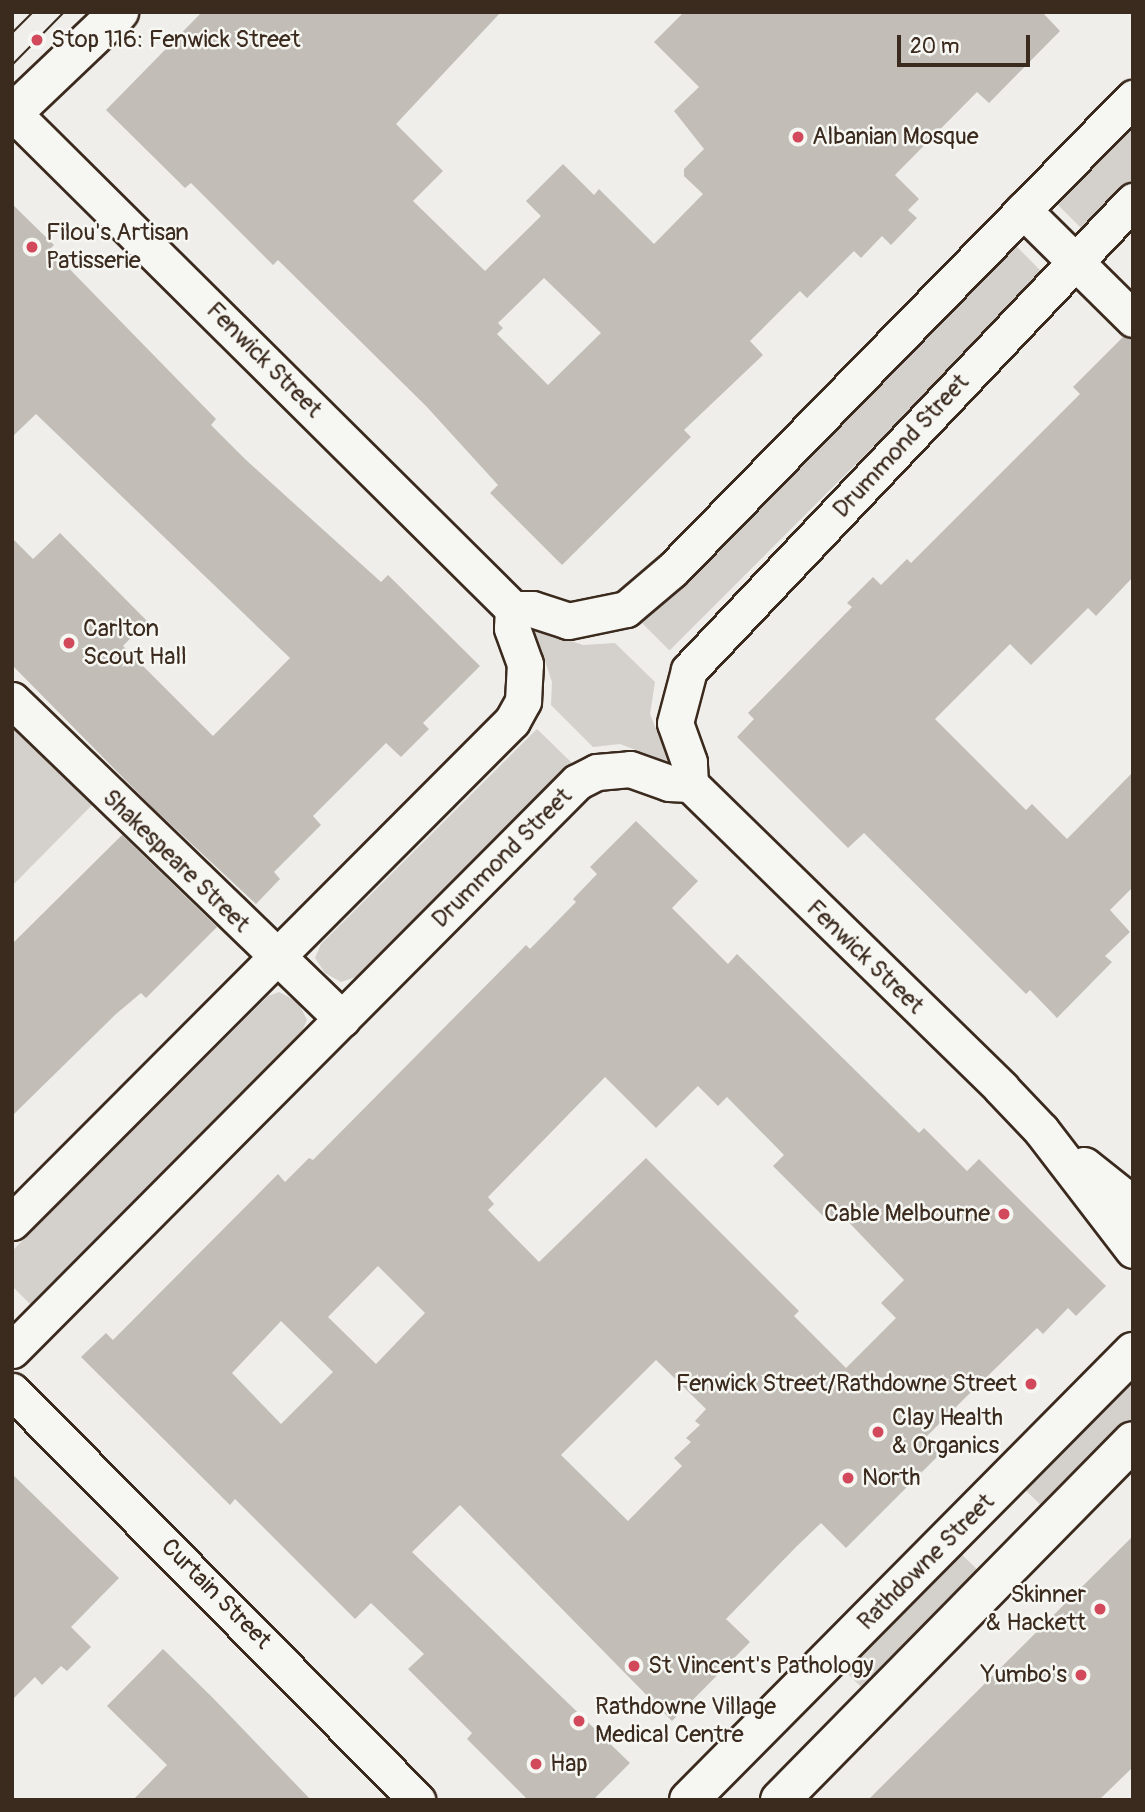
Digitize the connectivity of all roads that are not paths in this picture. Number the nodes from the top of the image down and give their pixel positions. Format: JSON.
{"nodes":[{"id":1,"x":119,"y":12,"type":"edge"},
{"id":2,"x":1133,"y":98,"type":"edge"},
{"id":3,"x":13,"y":113,"type":"edge"},
{"id":4,"x":1133,"y":201,"type":"edge"},
{"id":5,"x":1023,"y":210,"type":"junction"},
{"id":6,"x":1075,"y":261,"type":"junction"},
{"id":7,"x":1133,"y":319,"type":"edge"},
{"id":8,"x":513,"y":609,"type":"junction"},
{"id":9,"x":12,"y":700,"type":"edge"},
{"id":10,"x":690,"y":784,"type":"junction"},
{"id":11,"x":276,"y":957,"type":"junction"},
{"id":12,"x":342,"y":1019,"type":"junction"},
{"id":13,"x":1041,"y":1130,"type":"junction"},
{"id":14,"x":1133,"y":1204,"type":"edge"},
{"id":15,"x":12,"y":1222,"type":"edge"},
{"id":16,"x":1133,"y":1250,"type":"edge"},
{"id":17,"x":12,"y":1350,"type":"edge"},
{"id":18,"x":1133,"y":1352,"type":"edge"},
{"id":19,"x":12,"y":1391,"type":"edge"},
{"id":20,"x":1133,"y":1441,"type":"edge"},
{"id":21,"x":417,"y":1800,"type":"edge"},
{"id":22,"x":689,"y":1800,"type":"edge"},
{"id":23,"x":780,"y":1800,"type":"edge"}],
"edges":[{"from":1,"to":3,"type":"street"},
{"from":2,"to":5,"type":"street"},
{"from":3,"to":8,"type":"street","name":"Fenwick Street"},
{"from":4,"to":6,"type":"street","name":"Drummond Street"},
{"from":5,"to":6,"type":"street"},
{"from":5,"to":8,"type":"street"},
{"from":6,"to":7,"type":"street"},
{"from":6,"to":10,"type":"street","name":"Drummond Street"},
{"from":8,"to":11,"type":"street"},
{"from":9,"to":11,"type":"street","name":"Shakespeare Street"},
{"from":10,"to":12,"type":"street","name":"Drummond Street"},
{"from":10,"to":13,"type":"street","name":"Fenwick Street"},
{"from":11,"to":12,"type":"street","name":"Shakespeare Street"},
{"from":11,"to":15,"type":"street"},
{"from":12,"to":17,"type":"street","name":"Drummond Street"},
{"from":13,"to":14,"type":"street","name":"Fenwick Street"},
{"from":13,"to":16,"type":"street","name":"Fenwick Street"},
{"from":18,"to":22,"type":"street","name":"Rathdowne Street"},
{"from":19,"to":21,"type":"street","name":"Curtain Street"},
{"from":20,"to":23,"type":"street"}]}
